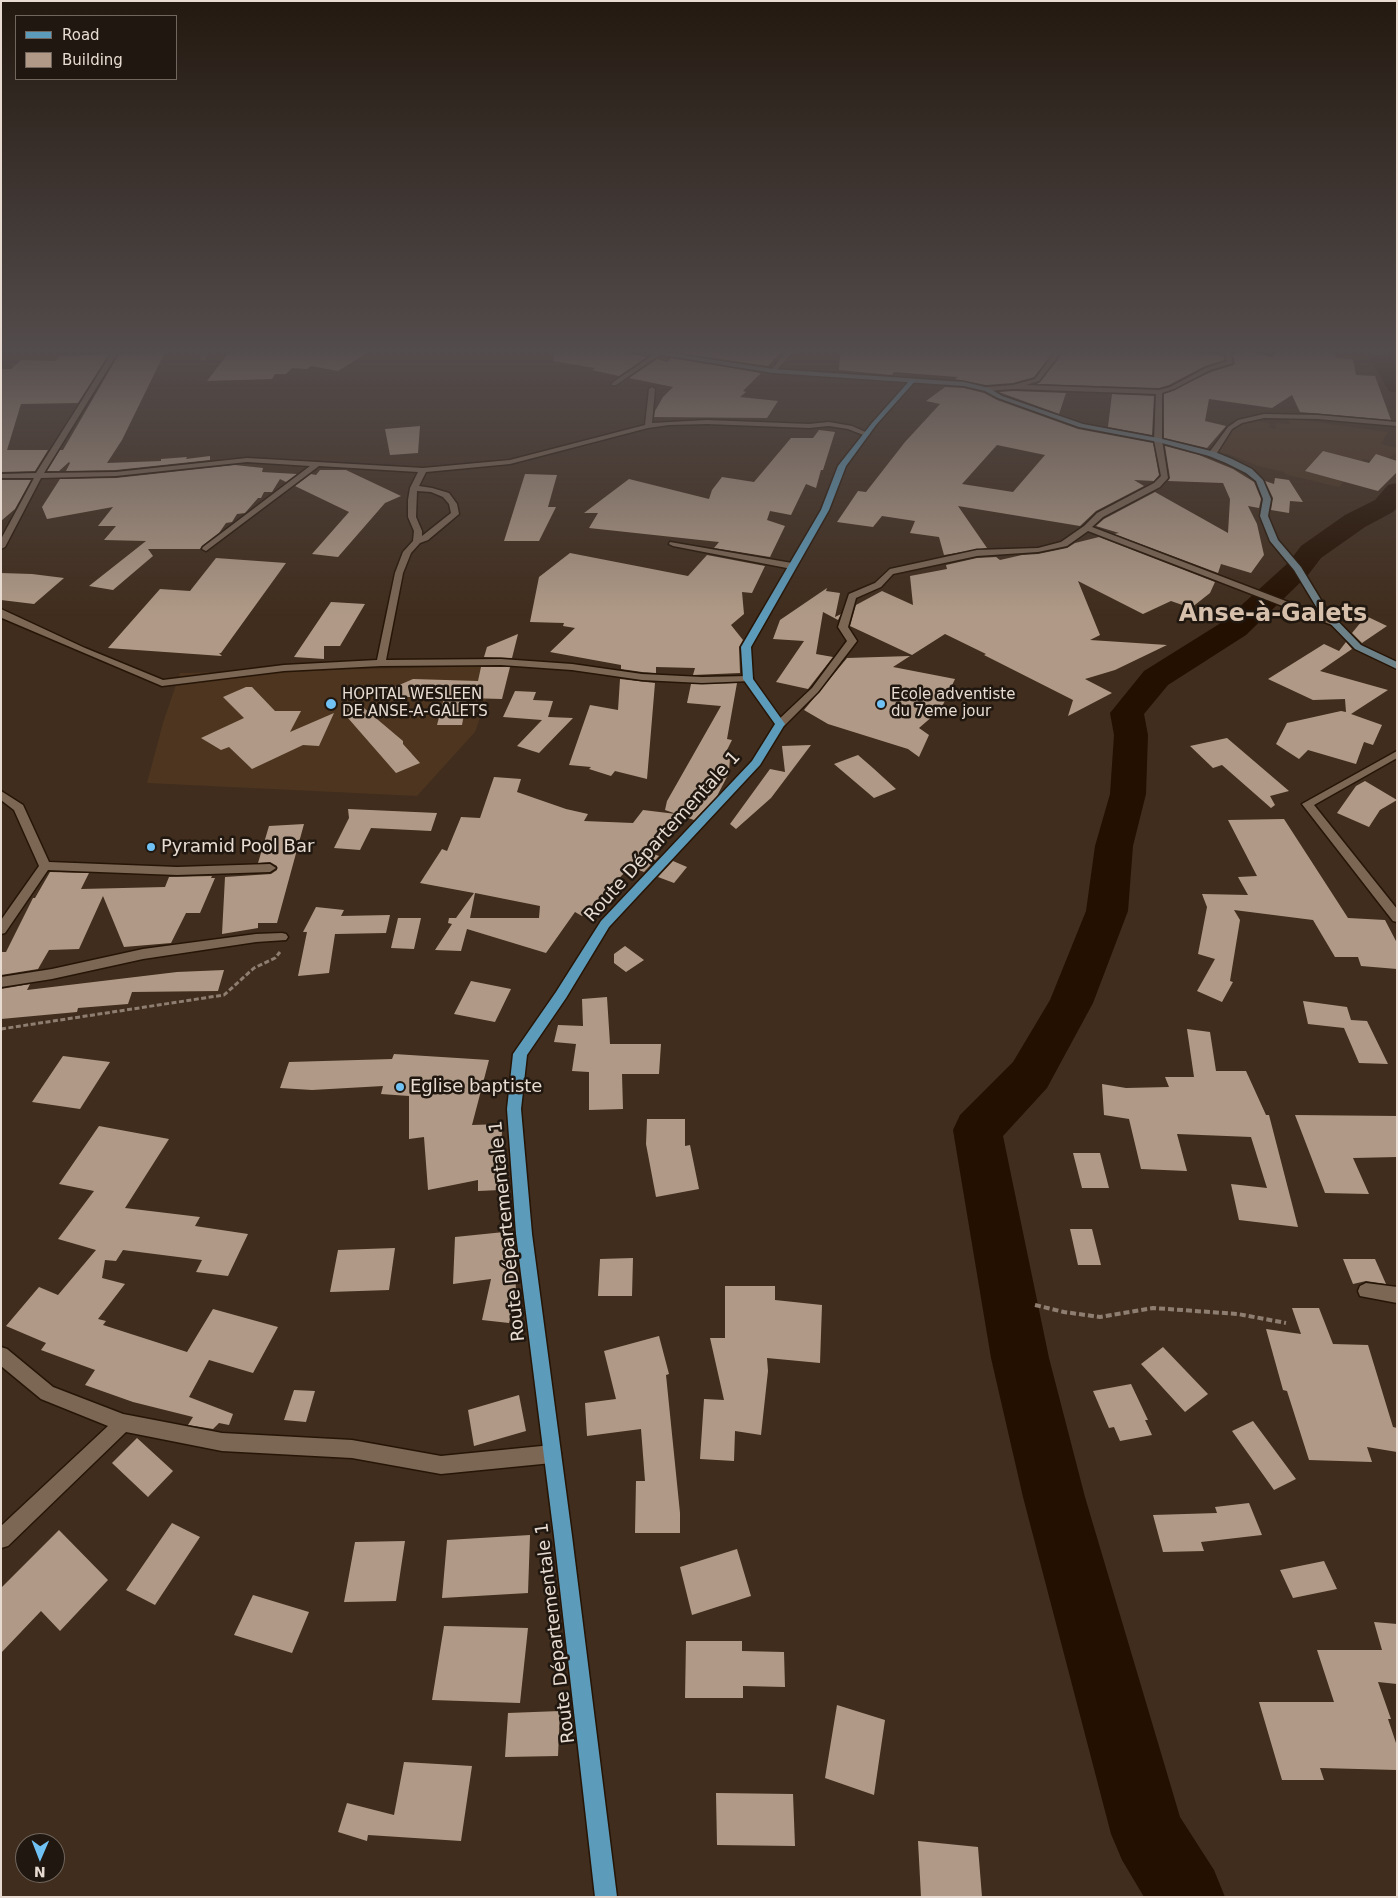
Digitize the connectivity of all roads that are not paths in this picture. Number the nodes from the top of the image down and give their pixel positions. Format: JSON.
{"nodes":[{"id":1,"x":61,"y":440,"type":"edge"},
{"id":2,"x":596,"y":440,"type":"edge"},
{"id":3,"x":862,"y":440,"type":"edge"},
{"id":4,"x":1158,"y":440,"type":"joint"},
{"id":5,"x":1222,"y":440,"type":"edge"},
{"id":6,"x":1212,"y":454,"type":"junction"},
{"id":7,"x":316,"y":464,"type":"junction"},
{"id":8,"x":423,"y":470,"type":"junction"},
{"id":9,"x":1,"y":476,"type":"edge"},
{"id":10,"x":39,"y":476,"type":"junction"},
{"id":11,"x":414,"y":488,"type":"junction"},
{"id":12,"x":1088,"y":528,"type":"junction"},
{"id":13,"x":417,"y":541,"type":"junction"},
{"id":14,"x":673,"y":544,"type":"dead end"},
{"id":15,"x":1,"y":547,"type":"edge"},
{"id":16,"x":206,"y":549,"type":"dead end"},
{"id":17,"x":792,"y":566,"type":"junction"},
{"id":18,"x":2,"y":615,"type":"edge"},
{"id":19,"x":1335,"y":623,"type":"junction"},
{"id":20,"x":382,"y":663,"type":"junction"},
{"id":21,"x":1397,"y":666,"type":"edge"},
{"id":22,"x":748,"y":679,"type":"junction"},
{"id":23,"x":780,"y":724,"type":"junction"},
{"id":24,"x":1397,"y":754,"type":"edge"},
{"id":25,"x":1,"y":794,"type":"edge"},
{"id":26,"x":45,"y":866,"type":"junction"},
{"id":27,"x":270,"y":868,"type":"dead end"},
{"id":28,"x":1397,"y":918,"type":"edge"},
{"id":29,"x":1,"y":930,"type":"edge"},
{"id":30,"x":282,"y":937,"type":"road end"},
{"id":31,"x":1,"y":982,"type":"edge"},
{"id":32,"x":1366,"y":1291,"type":"dead end"},
{"id":33,"x":1397,"y":1295,"type":"edge"},
{"id":34,"x":1,"y":1355,"type":"edge"},
{"id":35,"x":123,"y":1423,"type":"junction"},
{"id":36,"x":552,"y":1454,"type":"junction"},
{"id":37,"x":1,"y":1538,"type":"edge"},
{"id":38,"x":606,"y":1897,"type":"edge"}],
"edges":[{"from":1,"to":10,"type":"street"},
{"from":2,"to":8,"type":"street"},
{"from":3,"to":17,"type":"main road"},
{"from":4,"to":6,"type":"street"},
{"from":4,"to":12,"type":"street"},
{"from":5,"to":6,"type":"street"},
{"from":6,"to":19,"type":"street"},
{"from":7,"to":8,"type":"street"},
{"from":7,"to":10,"type":"street"},
{"from":7,"to":16,"type":"street"},
{"from":8,"to":11,"type":"street"},
{"from":9,"to":10,"type":"street"},
{"from":10,"to":15,"type":"street"},
{"from":11,"to":13,"type":"street"},
{"from":11,"to":13,"type":"street"},
{"from":12,"to":19,"type":"street"},
{"from":12,"to":23,"type":"street"},
{"from":13,"to":20,"type":"street"},
{"from":14,"to":17,"type":"street"},
{"from":17,"to":22,"type":"main road"},
{"from":18,"to":20,"type":"street"},
{"from":19,"to":21,"type":"street"},
{"from":20,"to":22,"type":"street"},
{"from":22,"to":23,"type":"main road"},
{"from":23,"to":36,"type":"main road","name":"Route Départementale 1"},
{"from":24,"to":28,"type":"street"},
{"from":25,"to":26,"type":"street"},
{"from":26,"to":27,"type":"street"},
{"from":26,"to":29,"type":"street"},
{"from":30,"to":31,"type":"street"},
{"from":32,"to":33,"type":"street"},
{"from":34,"to":35,"type":"street"},
{"from":35,"to":36,"type":"street"},
{"from":35,"to":37,"type":"street"},
{"from":36,"to":38,"type":"main road","name":"Route Départementale 1"}]}
